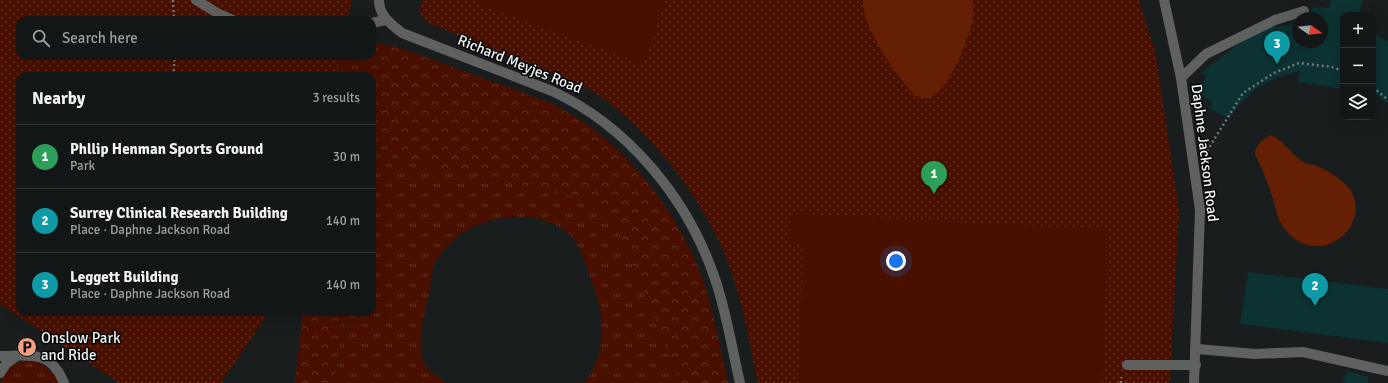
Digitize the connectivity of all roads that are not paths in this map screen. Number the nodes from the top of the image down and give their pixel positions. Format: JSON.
{"nodes":[{"id":1,"x":196,"y":0,"type":"edge"},
{"id":2,"x":379,"y":0,"type":"edge"},
{"id":3,"x":1164,"y":0,"type":"edge"},
{"id":4,"x":1304,"y":11,"type":"dead end"},
{"id":5,"x":224,"y":16,"type":"edge"},
{"id":6,"x":386,"y":20,"type":"junction"},
{"id":7,"x":376,"y":22,"type":"edge"},
{"id":8,"x":1181,"y":78,"type":"junction"},
{"id":9,"x":1197,"y":349,"type":"junction"},
{"id":10,"x":0,"y":356,"type":"edge"},
{"id":11,"x":17,"y":356,"type":"junction"},
{"id":12,"x":1127,"y":364,"type":"dead end"},
{"id":13,"x":1196,"y":365,"type":"junction"},
{"id":14,"x":1388,"y":371,"type":"edge"},
{"id":15,"x":0,"y":373,"type":"edge"},
{"id":16,"x":64,"y":383,"type":"edge"},
{"id":17,"x":740,"y":383,"type":"edge"},
{"id":18,"x":1194,"y":383,"type":"edge"}],
"edges":[{"from":1,"to":5,"type":"street"},
{"from":2,"to":6,"type":"street"},
{"from":3,"to":8,"type":"street","name":"Daphne Jackson Road"},
{"from":4,"to":8,"type":"street"},
{"from":6,"to":7,"type":"street"},
{"from":6,"to":17,"type":"street","name":"Richard Meyjes Road"},
{"from":8,"to":9,"type":"street","name":"Daphne Jackson Road"},
{"from":9,"to":13,"type":"street","name":"Daphne Jackson Road"},
{"from":9,"to":14,"type":"street"},
{"from":10,"to":11,"type":"street"},
{"from":11,"to":15,"type":"street"},
{"from":11,"to":16,"type":"street"},
{"from":12,"to":13,"type":"street"},
{"from":13,"to":18,"type":"street","name":"Daphne Jackson Road"}]}
